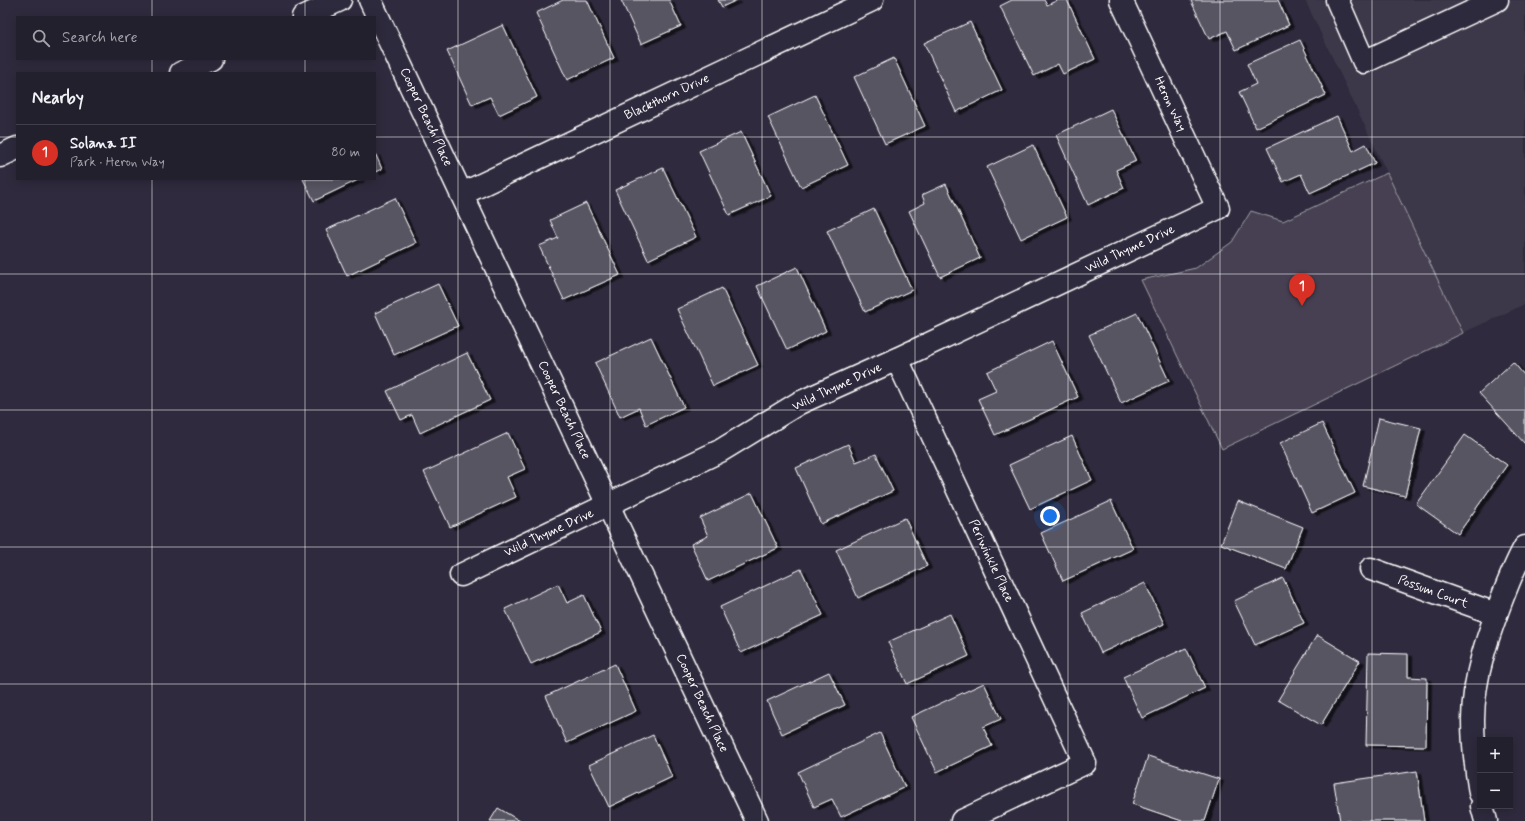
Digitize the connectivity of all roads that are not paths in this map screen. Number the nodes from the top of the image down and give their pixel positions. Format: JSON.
{"nodes":[{"id":1,"x":340,"y":0,"type":"edge"},
{"id":2,"x":370,"y":0,"type":"edge"},
{"id":3,"x":872,"y":0,"type":"edge"},
{"id":4,"x":1121,"y":0,"type":"edge"},
{"id":5,"x":1337,"y":0,"type":"edge"},
{"id":6,"x":1497,"y":0,"type":"edge"},
{"id":7,"x":305,"y":16,"type":"edge"},
{"id":8,"x":209,"y":60,"type":"edge"},
{"id":9,"x":183,"y":72,"type":"edge"},
{"id":10,"x":16,"y":148,"type":"edge"},
{"id":11,"x":0,"y":156,"type":"edge"},
{"id":12,"x":462,"y":194,"type":"junction"},
{"id":13,"x":1218,"y":208,"type":"joint"},
{"id":14,"x":897,"y":359,"type":"junction"},
{"id":15,"x":608,"y":505,"type":"junction"},
{"id":16,"x":1525,"y":547,"type":"edge"},
{"id":17,"x":1371,"y":570,"type":"dead end"},
{"id":18,"x":461,"y":575,"type":"dead end"},
{"id":19,"x":1496,"y":614,"type":"junction"},
{"id":20,"x":1477,"y":774,"type":"edge"},
{"id":21,"x":1483,"y":809,"type":"edge"},
{"id":22,"x":757,"y":821,"type":"edge"},
{"id":23,"x":962,"y":821,"type":"edge"},
{"id":24,"x":1486,"y":821,"type":"edge"}],
"edges":[{"from":1,"to":7,"type":"street"},
{"from":2,"to":12,"type":"street","name":"Cooper Beach Place"},
{"from":3,"to":12,"type":"street","name":"Blackthorn Drive"},
{"from":4,"to":13,"type":"street","name":"Heron Way"},
{"from":5,"to":6,"type":"street"},
{"from":8,"to":9,"type":"street"},
{"from":10,"to":11,"type":"street"},
{"from":12,"to":15,"type":"street","name":"Cooper Beach Place"},
{"from":13,"to":14,"type":"street","name":"Wild Thyme Drive"},
{"from":14,"to":15,"type":"street","name":"Wild Thyme Drive"},
{"from":14,"to":23,"type":"street","name":"Periwinkle Place"},
{"from":15,"to":18,"type":"street","name":"Wild Thyme Drive"},
{"from":15,"to":22,"type":"street","name":"Cooper Beach Place"},
{"from":16,"to":19,"type":"street"},
{"from":17,"to":19,"type":"street","name":"Possum Court"},
{"from":19,"to":20,"type":"street"},
{"from":21,"to":24,"type":"street"}]}
